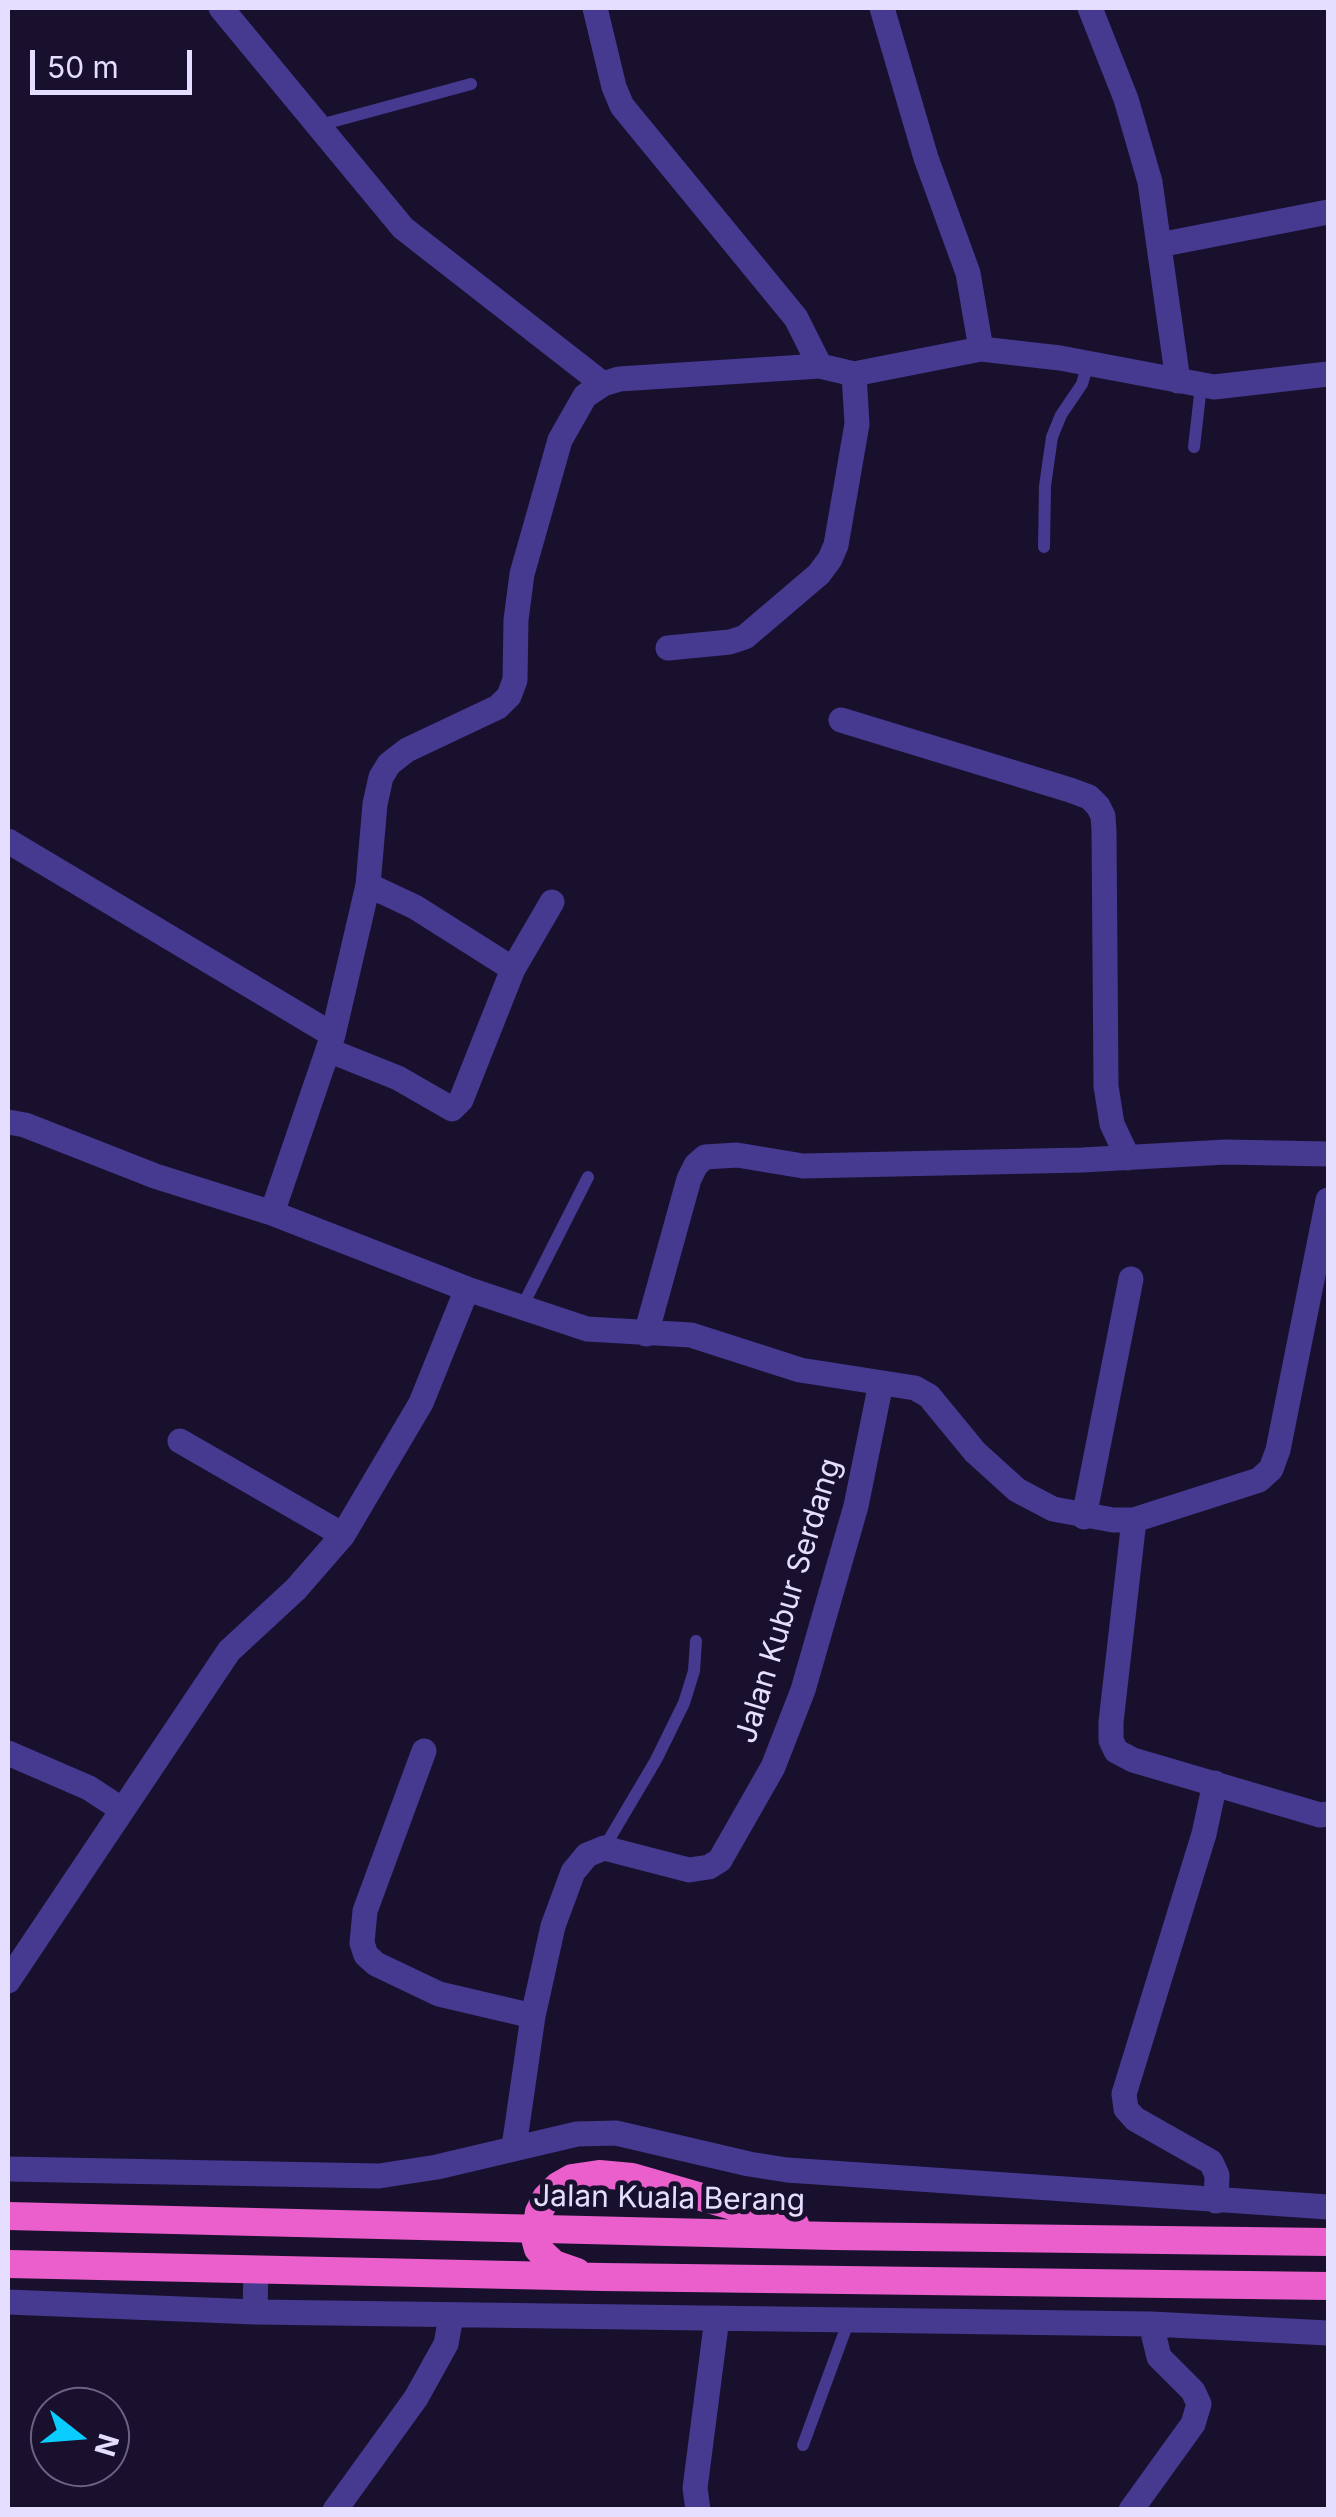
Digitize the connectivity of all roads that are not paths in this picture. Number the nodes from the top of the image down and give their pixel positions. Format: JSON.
{"nodes":[{"id":1,"x":221,"y":8,"type":"edge"},
{"id":2,"x":595,"y":8,"type":"edge"},
{"id":3,"x":882,"y":8,"type":"edge"},
{"id":4,"x":1096,"y":8,"type":"edge"},
{"id":5,"x":471,"y":84,"type":"dead end"},
{"id":6,"x":320,"y":125,"type":"junction"},
{"id":7,"x":1328,"y":212,"type":"edge"},
{"id":8,"x":1159,"y":245,"type":"junction"},
{"id":9,"x":981,"y":349,"type":"junction"},
{"id":10,"x":1088,"y":364,"type":"junction"},
{"id":11,"x":820,"y":366,"type":"junction"},
{"id":12,"x":854,"y":374,"type":"junction"},
{"id":13,"x":1328,"y":374,"type":"edge"},
{"id":14,"x":604,"y":384,"type":"junction"},
{"id":15,"x":1190,"y":384,"type":"junction"},
{"id":16,"x":1194,"y":447,"type":"dead end"},
{"id":17,"x":1044,"y":547,"type":"dead end"},
{"id":18,"x":668,"y":648,"type":"dead end"},
{"id":19,"x":841,"y":720,"type":"dead end"},
{"id":20,"x":8,"y":841,"type":"edge"},
{"id":21,"x":368,"y":885,"type":"junction"},
{"id":22,"x":552,"y":902,"type":"dead end"},
{"id":23,"x":513,"y":968,"type":"junction"},
{"id":24,"x":331,"y":1043,"type":"junction"},
{"id":25,"x":8,"y":1122,"type":"edge"},
{"id":26,"x":1328,"y":1154,"type":"edge"},
{"id":27,"x":1128,"y":1158,"type":"junction"},
{"id":28,"x":588,"y":1177,"type":"dead end"},
{"id":29,"x":1328,"y":1200,"type":"edge"},
{"id":30,"x":272,"y":1213,"type":"junction"},
{"id":31,"x":1131,"y":1279,"type":"dead end"},
{"id":32,"x":467,"y":1289,"type":"junction"},
{"id":33,"x":1319,"y":1297,"type":"edge"},
{"id":34,"x":522,"y":1307,"type":"junction"},
{"id":35,"x":646,"y":1334,"type":"junction"},
{"id":36,"x":881,"y":1383,"type":"junction"},
{"id":37,"x":180,"y":1440,"type":"dead end"},
{"id":38,"x":1084,"y":1516,"type":"junction"},
{"id":39,"x":1134,"y":1520,"type":"junction"},
{"id":40,"x":342,"y":1535,"type":"junction"},
{"id":41,"x":696,"y":1641,"type":"dead end"},
{"id":42,"x":424,"y":1751,"type":"dead end"},
{"id":43,"x":8,"y":1753,"type":"edge"},
{"id":44,"x":1215,"y":1784,"type":"junction"},
{"id":45,"x":121,"y":1809,"type":"junction"},
{"id":46,"x":1328,"y":1814,"type":"edge"},
{"id":47,"x":604,"y":1848,"type":"junction"},
{"id":48,"x":9,"y":1975,"type":"edge"},
{"id":49,"x":533,"y":2016,"type":"junction"},
{"id":50,"x":637,"y":2138,"type":"junction"},
{"id":51,"x":514,"y":2147,"type":"junction"},
{"id":52,"x":8,"y":2169,"type":"edge"},
{"id":53,"x":632,"y":2177,"type":"junction"},
{"id":54,"x":1216,"y":2201,"type":"junction"},
{"id":55,"x":1293,"y":2206,"type":"junction"},
{"id":56,"x":1328,"y":2207,"type":"edge"},
{"id":57,"x":8,"y":2216,"type":"edge"},
{"id":58,"x":536,"y":2228,"type":"junction"},
{"id":59,"x":833,"y":2236,"type":"junction"},
{"id":60,"x":1290,"y":2239,"type":"junction"},
{"id":61,"x":1328,"y":2242,"type":"edge"},
{"id":62,"x":8,"y":2264,"type":"edge"},
{"id":63,"x":256,"y":2269,"type":"junction"},
{"id":64,"x":603,"y":2277,"type":"junction"},
{"id":65,"x":1328,"y":2286,"type":"edge"},
{"id":66,"x":8,"y":2302,"type":"edge"},
{"id":67,"x":255,"y":2312,"type":"junction"},
{"id":68,"x":451,"y":2317,"type":"junction"},
{"id":69,"x":717,"y":2318,"type":"junction"},
{"id":70,"x":849,"y":2320,"type":"junction"},
{"id":71,"x":1151,"y":2324,"type":"junction"},
{"id":72,"x":1328,"y":2333,"type":"edge"},
{"id":73,"x":803,"y":2445,"type":"dead end"},
{"id":74,"x":335,"y":2510,"type":"edge"},
{"id":75,"x":698,"y":2510,"type":"edge"},
{"id":76,"x":1132,"y":2510,"type":"edge"}],
"edges":[{"from":1,"to":6,"type":"street"},
{"from":2,"to":11,"type":"street"},
{"from":3,"to":9,"type":"street"},
{"from":4,"to":8,"type":"street"},
{"from":5,"to":6,"type":"lane"},
{"from":6,"to":14,"type":"street"},
{"from":7,"to":8,"type":"street"},
{"from":8,"to":15,"type":"street"},
{"from":9,"to":10,"type":"street"},
{"from":9,"to":12,"type":"street"},
{"from":10,"to":15,"type":"street"},
{"from":10,"to":17,"type":"lane"},
{"from":11,"to":12,"type":"street"},
{"from":11,"to":14,"type":"street"},
{"from":12,"to":18,"type":"street"},
{"from":13,"to":15,"type":"street"},
{"from":14,"to":21,"type":"street"},
{"from":15,"to":16,"type":"lane"},
{"from":19,"to":27,"type":"street"},
{"from":20,"to":24,"type":"street"},
{"from":21,"to":23,"type":"street"},
{"from":21,"to":24,"type":"street"},
{"from":22,"to":23,"type":"street"},
{"from":23,"to":24,"type":"street"},
{"from":24,"to":30,"type":"street"},
{"from":25,"to":30,"type":"street"},
{"from":26,"to":27,"type":"street"},
{"from":27,"to":35,"type":"street"},
{"from":28,"to":34,"type":"lane"},
{"from":29,"to":33,"type":"street"},
{"from":30,"to":32,"type":"street"},
{"from":31,"to":38,"type":"street"},
{"from":32,"to":34,"type":"street"},
{"from":32,"to":40,"type":"street"},
{"from":33,"to":39,"type":"street"},
{"from":34,"to":35,"type":"street"},
{"from":35,"to":36,"type":"street"},
{"from":36,"to":38,"type":"street"},
{"from":36,"to":47,"type":"street","name":"Jalan Kubur Serdang"},
{"from":37,"to":40,"type":"street"},
{"from":38,"to":39,"type":"street"},
{"from":39,"to":44,"type":"street"},
{"from":40,"to":45,"type":"street"},
{"from":41,"to":47,"type":"lane"},
{"from":42,"to":49,"type":"street"},
{"from":43,"to":45,"type":"street"},
{"from":44,"to":46,"type":"street"},
{"from":44,"to":54,"type":"street"},
{"from":45,"to":48,"type":"street"},
{"from":47,"to":49,"type":"street"},
{"from":49,"to":51,"type":"street"},
{"from":50,"to":51,"type":"street"},
{"from":50,"to":53,"type":"street"},
{"from":50,"to":54,"type":"street"},
{"from":51,"to":52,"type":"street"},
{"from":53,"to":58,"type":"highway"},
{"from":53,"to":59,"type":"highway"},
{"from":54,"to":55,"type":"street"},
{"from":55,"to":56,"type":"street"},
{"from":55,"to":60,"type":"street"},
{"from":57,"to":58,"type":"highway","name":"Jalan Kuala Berang"},
{"from":58,"to":59,"type":"highway","name":"Jalan Kuala Berang"},
{"from":58,"to":64,"type":"highway"},
{"from":59,"to":60,"type":"highway","name":"Jalan Kuala Berang"},
{"from":60,"to":61,"type":"highway","name":"Jalan Kuala Berang"},
{"from":62,"to":63,"type":"highway"},
{"from":63,"to":64,"type":"highway"},
{"from":63,"to":67,"type":"street"},
{"from":64,"to":65,"type":"highway"},
{"from":66,"to":67,"type":"street"},
{"from":67,"to":68,"type":"street"},
{"from":68,"to":69,"type":"street"},
{"from":68,"to":74,"type":"street"},
{"from":69,"to":70,"type":"street"},
{"from":69,"to":75,"type":"street"},
{"from":70,"to":71,"type":"street"},
{"from":70,"to":73,"type":"lane"},
{"from":71,"to":72,"type":"street"},
{"from":71,"to":76,"type":"street"}]}
